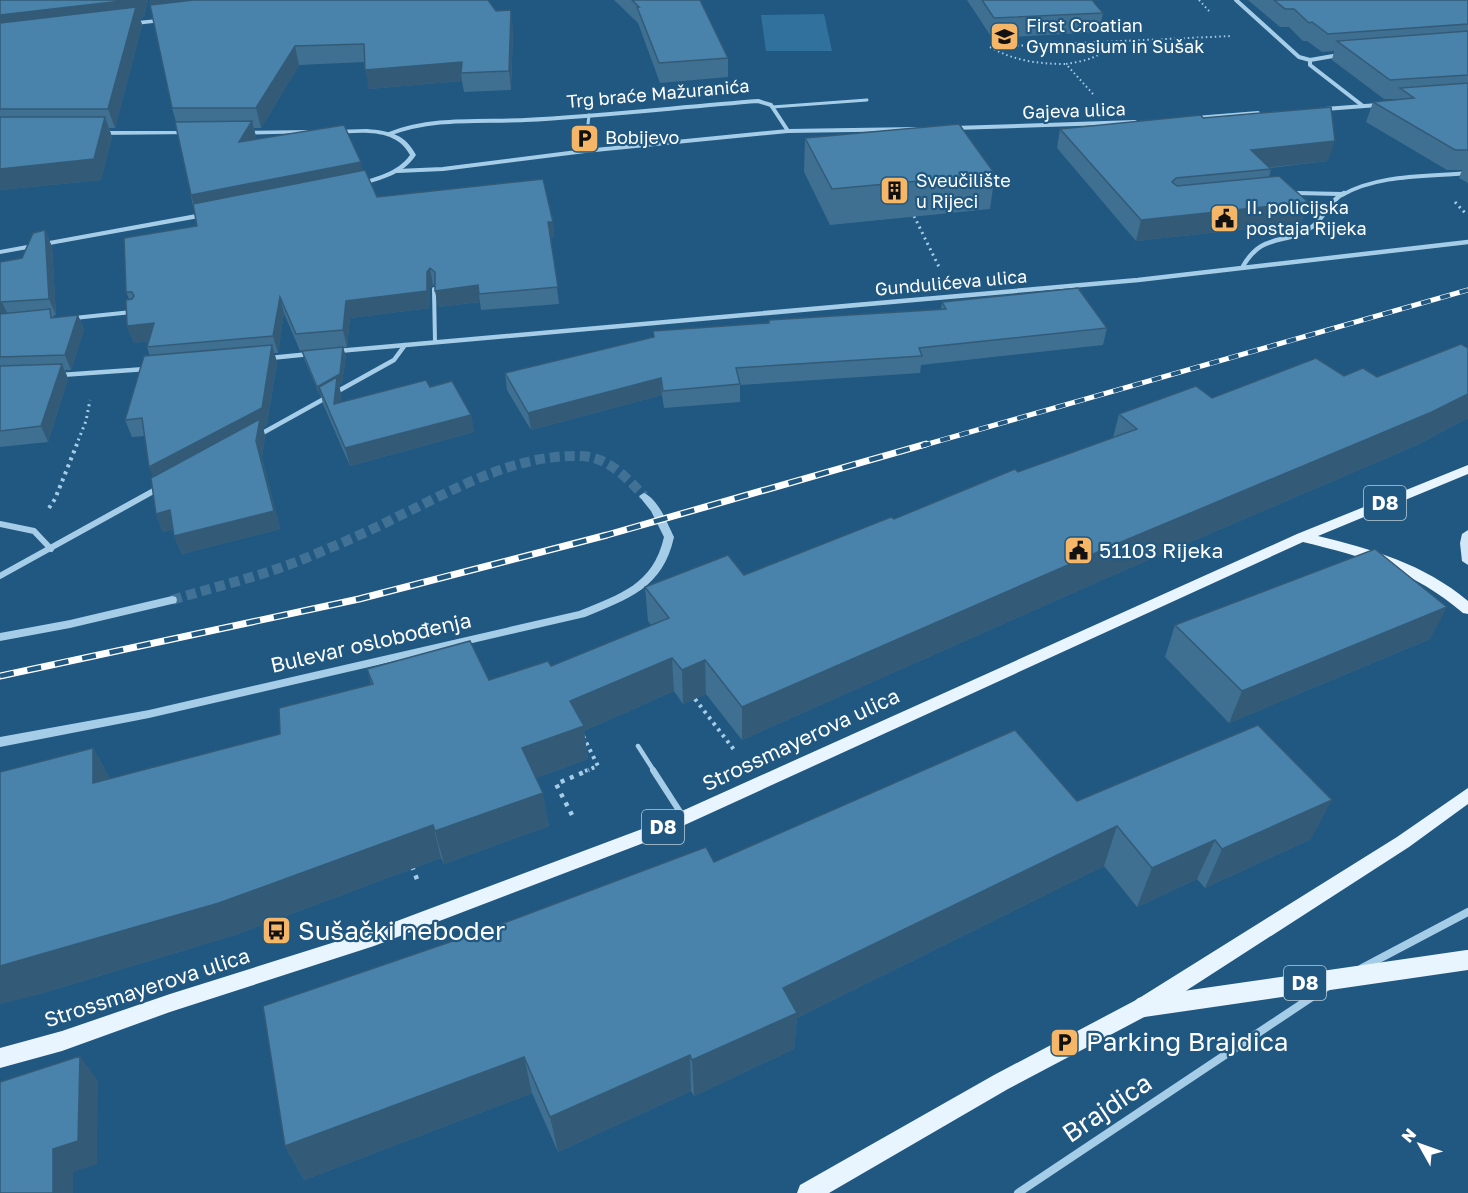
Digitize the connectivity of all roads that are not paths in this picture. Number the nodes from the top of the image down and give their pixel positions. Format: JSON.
{"nodes":[{"id":1,"x":1236,"y":0,"type":"edge"},
{"id":2,"x":174,"y":19,"type":"edge"},
{"id":3,"x":116,"y":26,"type":"edge"},
{"id":4,"x":1346,"y":54,"type":"edge"},
{"id":5,"x":1310,"y":60,"type":"junction"},
{"id":6,"x":867,"y":100,"type":"dead end"},
{"id":7,"x":1387,"y":104,"type":"edge"},
{"id":8,"x":1364,"y":106,"type":"junction"},
{"id":9,"x":772,"y":107,"type":"junction"},
{"id":10,"x":1317,"y":109,"type":"edge"},
{"id":11,"x":1260,"y":113,"type":"edge"},
{"id":12,"x":589,"y":115,"type":"junction"},
{"id":13,"x":1190,"y":118,"type":"edge"},
{"id":14,"x":1144,"y":121,"type":"edge"},
{"id":15,"x":943,"y":128,"type":"edge"},
{"id":16,"x":919,"y":129,"type":"edge"},
{"id":17,"x":788,"y":131,"type":"junction"},
{"id":18,"x":89,"y":133,"type":"edge"},
{"id":19,"x":203,"y":133,"type":"edge"},
{"id":20,"x":227,"y":133,"type":"edge"},
{"id":21,"x":389,"y":134,"type":"junction"},
{"id":22,"x":585,"y":151,"type":"junction"},
{"id":23,"x":397,"y":171,"type":"junction"},
{"id":24,"x":1468,"y":173,"type":"edge"},
{"id":25,"x":349,"y":187,"type":"edge"},
{"id":26,"x":1291,"y":193,"type":"edge"},
{"id":27,"x":1343,"y":194,"type":"junction"},
{"id":28,"x":221,"y":211,"type":"edge"},
{"id":29,"x":1468,"y":242,"type":"edge"},
{"id":30,"x":0,"y":252,"type":"edge"},
{"id":31,"x":1242,"y":268,"type":"junction"},
{"id":32,"x":434,"y":289,"type":"edge"},
{"id":33,"x":135,"y":312,"type":"edge"},
{"id":34,"x":68,"y":319,"type":"edge"},
{"id":35,"x":435,"y":342,"type":"junction"},
{"id":36,"x":405,"y":345,"type":"junction"},
{"id":37,"x":335,"y":351,"type":"edge"},
{"id":38,"x":312,"y":354,"type":"edge"},
{"id":39,"x":266,"y":358,"type":"edge"},
{"id":40,"x":150,"y":369,"type":"edge"},
{"id":41,"x":50,"y":376,"type":"edge"},
{"id":42,"x":252,"y":439,"type":"edge"},
{"id":43,"x":1468,"y":469,"type":"edge"},
{"id":44,"x":161,"y":488,"type":"edge"},
{"id":45,"x":644,"y":496,"type":"tunnel mouth"},
{"id":46,"x":0,"y":524,"type":"edge"},
{"id":47,"x":1468,"y":534,"type":"edge"},
{"id":48,"x":1302,"y":537,"type":"junction"},
{"id":49,"x":51,"y":549,"type":"junction"},
{"id":50,"x":1468,"y":561,"type":"edge"},
{"id":51,"x":0,"y":576,"type":"edge"},
{"id":52,"x":172,"y":600,"type":"tunnel mouth"},
{"id":53,"x":1468,"y":609,"type":"edge"},
{"id":54,"x":0,"y":637,"type":"edge"},
{"id":55,"x":0,"y":742,"type":"edge"},
{"id":56,"x":638,"y":746,"type":"dead end"},
{"id":57,"x":1468,"y":795,"type":"edge"},
{"id":58,"x":684,"y":818,"type":"junction"},
{"id":59,"x":1468,"y":912,"type":"edge"},
{"id":60,"x":1468,"y":960,"type":"edge"},
{"id":61,"x":1143,"y":1007,"type":"junction"},
{"id":62,"x":0,"y":1058,"type":"edge"},
{"id":63,"x":808,"y":1193,"type":"edge"},
{"id":64,"x":1018,"y":1193,"type":"edge"}],
"edges":[{"from":1,"to":5,"type":"street"},
{"from":2,"to":3,"type":"street"},
{"from":4,"to":5,"type":"street"},
{"from":5,"to":8,"type":"street"},
{"from":6,"to":9,"type":"lane"},
{"from":7,"to":8,"type":"street"},
{"from":8,"to":10,"type":"street"},
{"from":9,"to":12,"type":"street","name":"Trg braće Mažuranića"},
{"from":9,"to":17,"type":"street","name":"Trg braće Mažuranića"},
{"from":11,"to":13,"type":"street"},
{"from":12,"to":21,"type":"street","name":"Trg braće Mažuranića"},
{"from":12,"to":22,"type":"lane"},
{"from":14,"to":15,"type":"street","name":"Gajeva ulica"},
{"from":16,"to":17,"type":"street"},
{"from":17,"to":22,"type":"street"},
{"from":18,"to":19,"type":"street"},
{"from":20,"to":21,"type":"street"},
{"from":21,"to":23,"type":"street"},
{"from":22,"to":23,"type":"street"},
{"from":23,"to":25,"type":"street"},
{"from":24,"to":27,"type":"street"},
{"from":26,"to":27,"type":"lane"},
{"from":27,"to":31,"type":"street"},
{"from":28,"to":30,"type":"street"},
{"from":29,"to":31,"type":"street","name":"Gundulićeva ulica"},
{"from":31,"to":35,"type":"street","name":"Gundulićeva ulica"},
{"from":32,"to":35,"type":"lane"},
{"from":33,"to":34,"type":"lane"},
{"from":35,"to":36,"type":"street","name":"Gundulićeva ulica"},
{"from":36,"to":37,"type":"street","name":"Gundulićeva ulica"},
{"from":36,"to":42,"type":"street"},
{"from":38,"to":39,"type":"street"},
{"from":40,"to":41,"type":"street"},
{"from":43,"to":48,"type":"main road","name":"Strossmayerova ulica","number":"D8"},
{"from":44,"to":49,"type":"street"},
{"from":45,"to":55,"type":"street","name":"Bulevar oslobođenja"},
{"from":46,"to":49,"type":"street"},
{"from":47,"to":50,"type":"main road"},
{"from":48,"to":53,"type":"main road"},
{"from":48,"to":58,"type":"main road","name":"Strossmayerova ulica","number":"D8"},
{"from":49,"to":51,"type":"street"},
{"from":52,"to":54,"type":"street"},
{"from":56,"to":58,"type":"lane"},
{"from":57,"to":61,"type":"main road"},
{"from":58,"to":62,"type":"main road","name":"Strossmayerova ulica","number":"D8"},
{"from":59,"to":64,"type":"street","name":"Brajdica"},
{"from":60,"to":61,"type":"main road","number":"D8","bridge":true},
{"from":61,"to":63,"type":"main road","number":"D8"}]}
